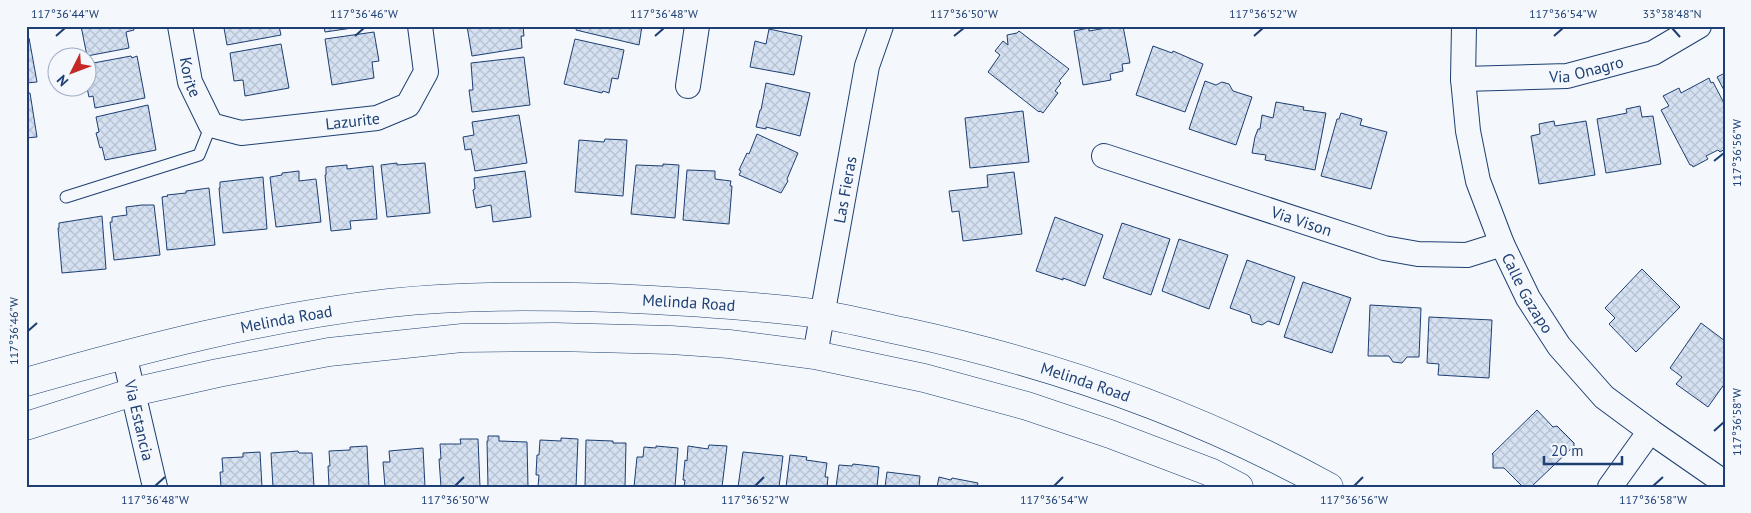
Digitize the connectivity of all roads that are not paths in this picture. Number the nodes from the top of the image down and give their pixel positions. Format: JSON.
{"nodes":[{"id":1,"x":180,"y":26,"type":"edge"},
{"id":2,"x":420,"y":26,"type":"edge"},
{"id":3,"x":697,"y":26,"type":"edge"},
{"id":4,"x":881,"y":26,"type":"edge"},
{"id":5,"x":1464,"y":26,"type":"edge"},
{"id":6,"x":1699,"y":26,"type":"edge"},
{"id":7,"x":1463,"y":79,"type":"junction"},
{"id":8,"x":688,"y":86,"type":"dead end"},
{"id":9,"x":211,"y":125,"type":"junction"},
{"id":10,"x":1104,"y":156,"type":"dead end"},
{"id":11,"x":66,"y":197,"type":"dead end"},
{"id":12,"x":1502,"y":244,"type":"junction"},
{"id":13,"x":823,"y":315,"type":"junction"},
{"id":14,"x":124,"y":354,"type":"junction"},
{"id":15,"x":815,"y":355,"type":"junction"},
{"id":16,"x":26,"y":382,"type":"edge"},
{"id":17,"x":134,"y":392,"type":"junction"},
{"id":18,"x":26,"y":426,"type":"edge"},
{"id":19,"x":1650,"y":432,"type":"junction"},
{"id":20,"x":1725,"y":483,"type":"edge"},
{"id":21,"x":155,"y":487,"type":"edge"},
{"id":22,"x":1239,"y":487,"type":"edge"},
{"id":23,"x":1329,"y":487,"type":"edge"},
{"id":24,"x":1610,"y":487,"type":"edge"}],
"edges":[{"from":1,"to":9,"type":"street","name":"Korite"},
{"from":2,"to":9,"type":"street","name":"Lazurite"},
{"from":3,"to":8,"type":"street"},
{"from":4,"to":13,"type":"street","name":"Las Fieras"},
{"from":5,"to":7,"type":"street","name":"Calle Gazapo"},
{"from":6,"to":7,"type":"street","name":"Via Onagro"},
{"from":7,"to":12,"type":"street","name":"Calle Gazapo"},
{"from":9,"to":11,"type":"lane"},
{"from":10,"to":12,"type":"street","name":"Via Vison"},
{"from":12,"to":19,"type":"street","name":"Calle Gazapo"},
{"from":13,"to":14,"type":"main road","name":"Melinda Road"},
{"from":13,"to":15,"type":"street","name":"Las Fieras"},
{"from":13,"to":23,"type":"main road","name":"Melinda Road"},
{"from":14,"to":16,"type":"main road","name":"Melinda Road"},
{"from":14,"to":17,"type":"street","name":"Via Estancia"},
{"from":15,"to":17,"type":"main road"},
{"from":15,"to":22,"type":"main road"},
{"from":17,"to":18,"type":"main road"},
{"from":17,"to":21,"type":"street","name":"Via Estancia"},
{"from":19,"to":20,"type":"street","name":"Calle Gazapo"},
{"from":19,"to":24,"type":"street"}]}
